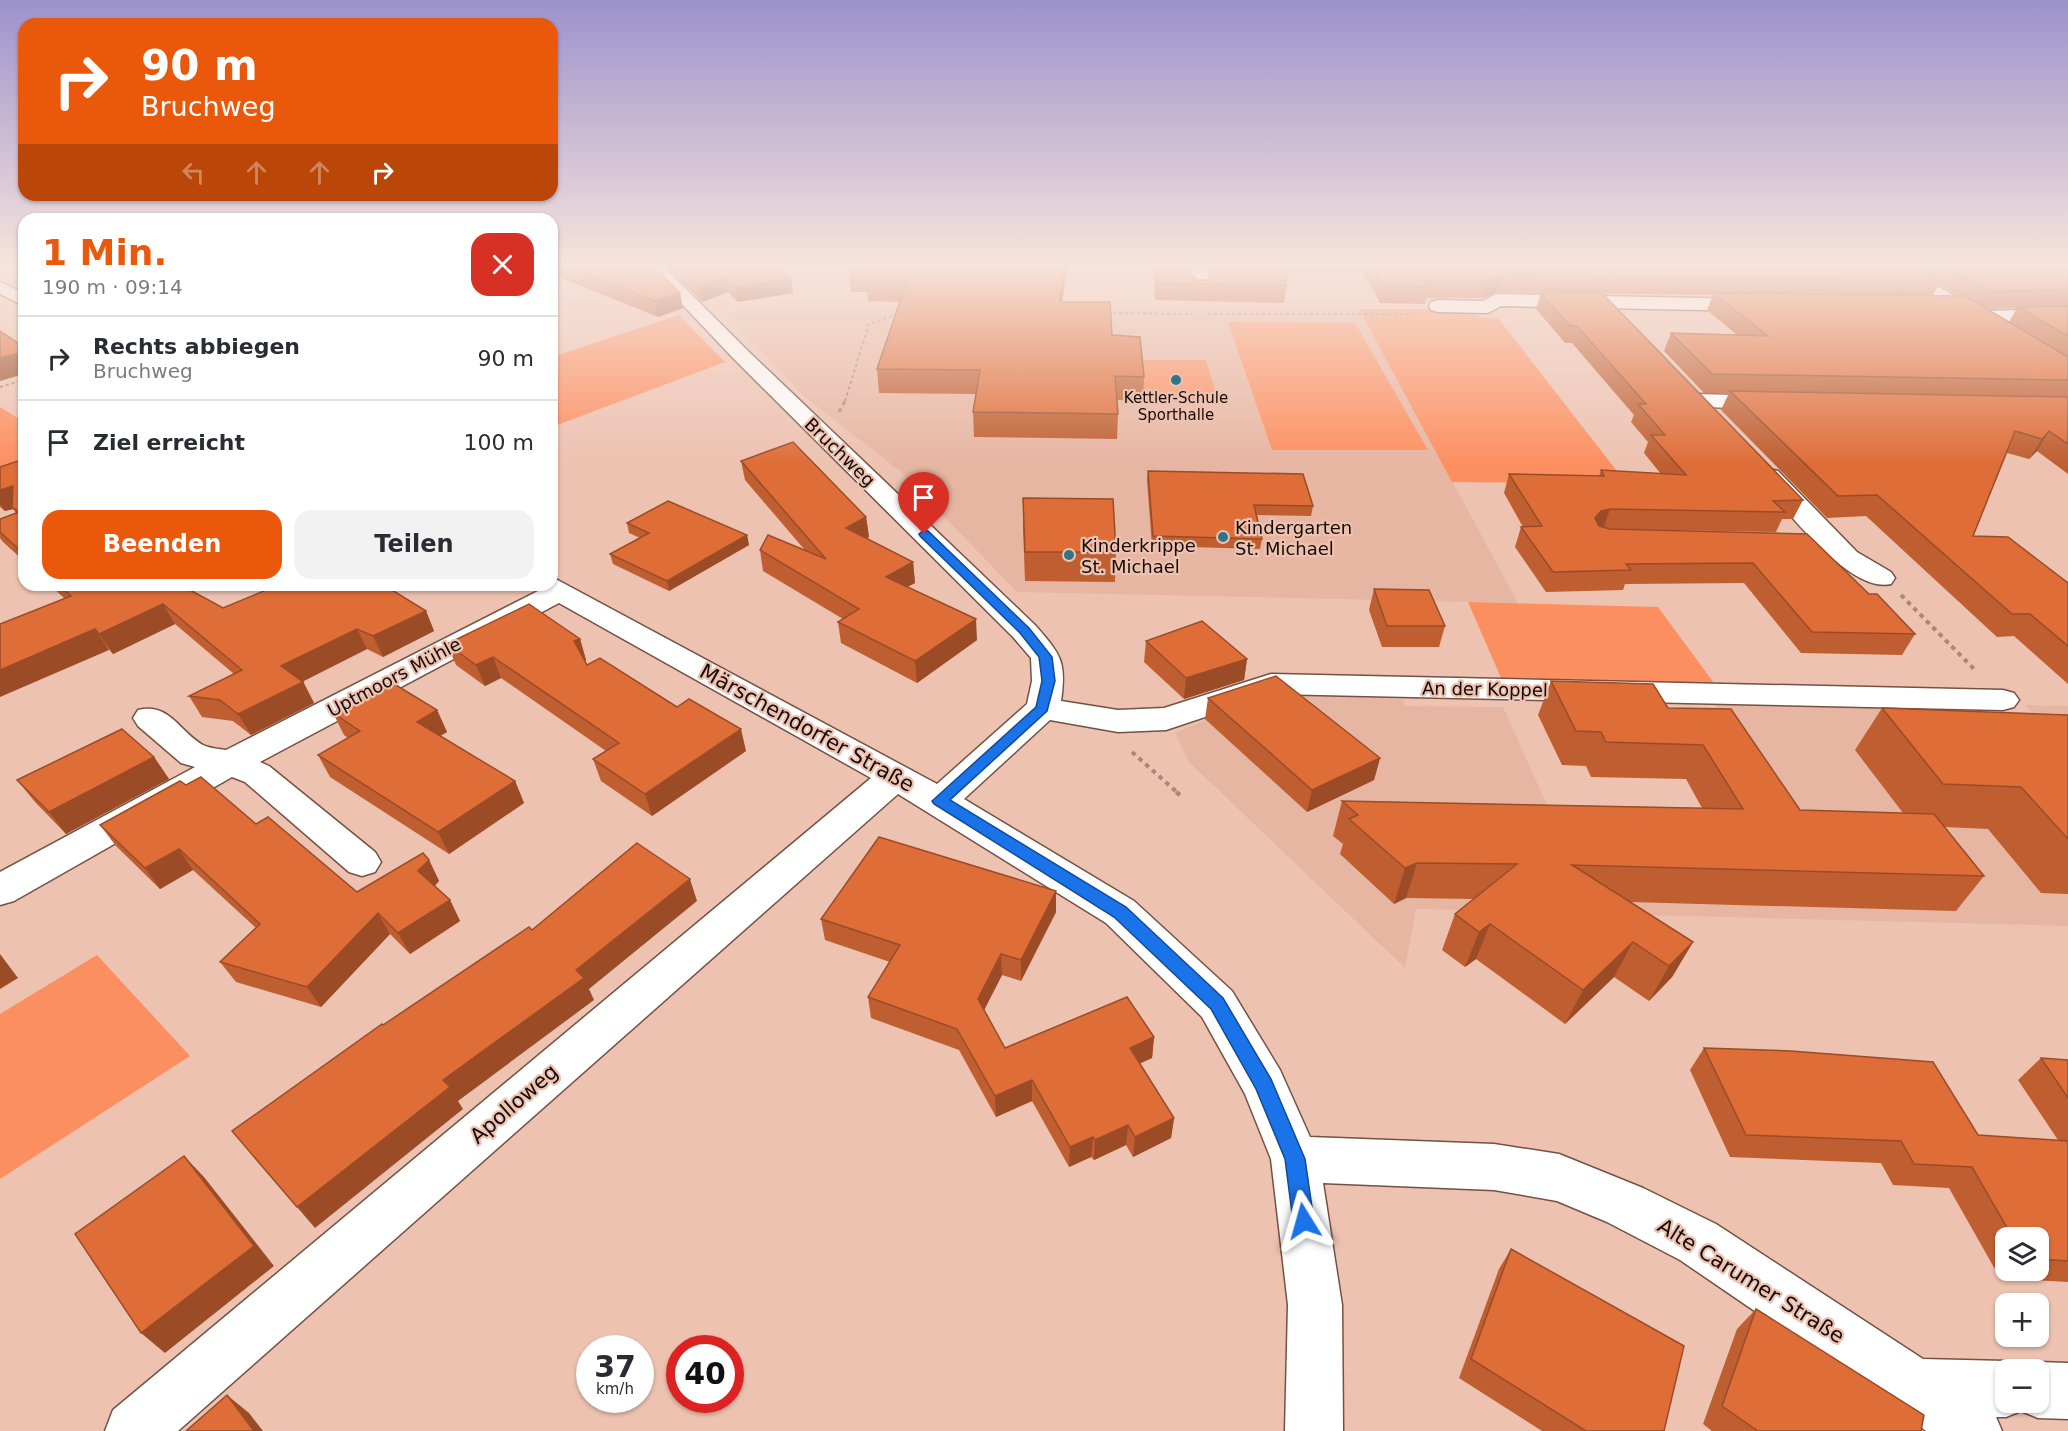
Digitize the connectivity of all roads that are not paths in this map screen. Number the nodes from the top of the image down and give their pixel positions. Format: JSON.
{"nodes":[{"id":1,"x":719,"y":332,"type":"edge"},
{"id":2,"x":2000,"y":332,"type":"edge"},
{"id":3,"x":2007,"y":336,"type":"edge"},
{"id":4,"x":1794,"y":403,"type":"edge"},
{"id":5,"x":1722,"y":427,"type":"edge"},
{"id":6,"x":1754,"y":460,"type":"edge"},
{"id":7,"x":1800,"y":544,"type":"edge"},
{"id":8,"x":1834,"y":544,"type":"junction"},
{"id":9,"x":1881,"y":578,"type":"dead end"},
{"id":10,"x":558,"y":590,"type":"edge"},
{"id":11,"x":548,"y":591,"type":"edge"},
{"id":12,"x":2003,"y":700,"type":"road end"},
{"id":13,"x":1043,"y":708,"type":"junction"},
{"id":14,"x":150,"y":718,"type":"dead end"},
{"id":15,"x":230,"y":763,"type":"junction"},
{"id":16,"x":895,"y":777,"type":"junction"},
{"id":17,"x":940,"y":801,"type":"junction"},
{"id":18,"x":362,"y":862,"type":"dead end"},
{"id":19,"x":0,"y":890,"type":"edge"},
{"id":20,"x":1295,"y":1159,"type":"junction"},
{"id":21,"x":1915,"y":1387,"type":"junction"},
{"id":22,"x":1995,"y":1389,"type":"edge"},
{"id":23,"x":2049,"y":1390,"type":"edge"},
{"id":24,"x":2068,"y":1391,"type":"edge"},
{"id":25,"x":134,"y":1431,"type":"edge"},
{"id":26,"x":1314,"y":1431,"type":"edge"},
{"id":27,"x":1973,"y":1431,"type":"edge"}],
"edges":[{"from":1,"to":13,"type":"street","name":"Bruchweg"},
{"from":2,"to":3,"type":"street"},
{"from":4,"to":5,"type":"street"},
{"from":6,"to":8,"type":"street"},
{"from":7,"to":8,"type":"street"},
{"from":8,"to":9,"type":"street"},
{"from":10,"to":16,"type":"street","name":"Märschendorfer Straße"},
{"from":11,"to":15,"type":"street","name":"Uptmoors Mühle"},
{"from":12,"to":13,"type":"street","name":"An der Koppel"},
{"from":13,"to":17,"type":"street"},
{"from":14,"to":15,"type":"street"},
{"from":15,"to":18,"type":"street"},
{"from":15,"to":19,"type":"street","name":"Uptmoors Mühle"},
{"from":16,"to":17,"type":"street","name":"Märschendorfer Straße"},
{"from":16,"to":25,"type":"street","name":"Apolloweg"},
{"from":17,"to":20,"type":"street","name":"Märschendorfer Straße"},
{"from":20,"to":21,"type":"street","name":"Alte Carumer Straße"},
{"from":20,"to":26,"type":"street","name":"Märschendorfer Straße"},
{"from":21,"to":22,"type":"street"},
{"from":21,"to":27,"type":"street","name":"Alte Carumer Straße"},
{"from":23,"to":24,"type":"street"}]}
